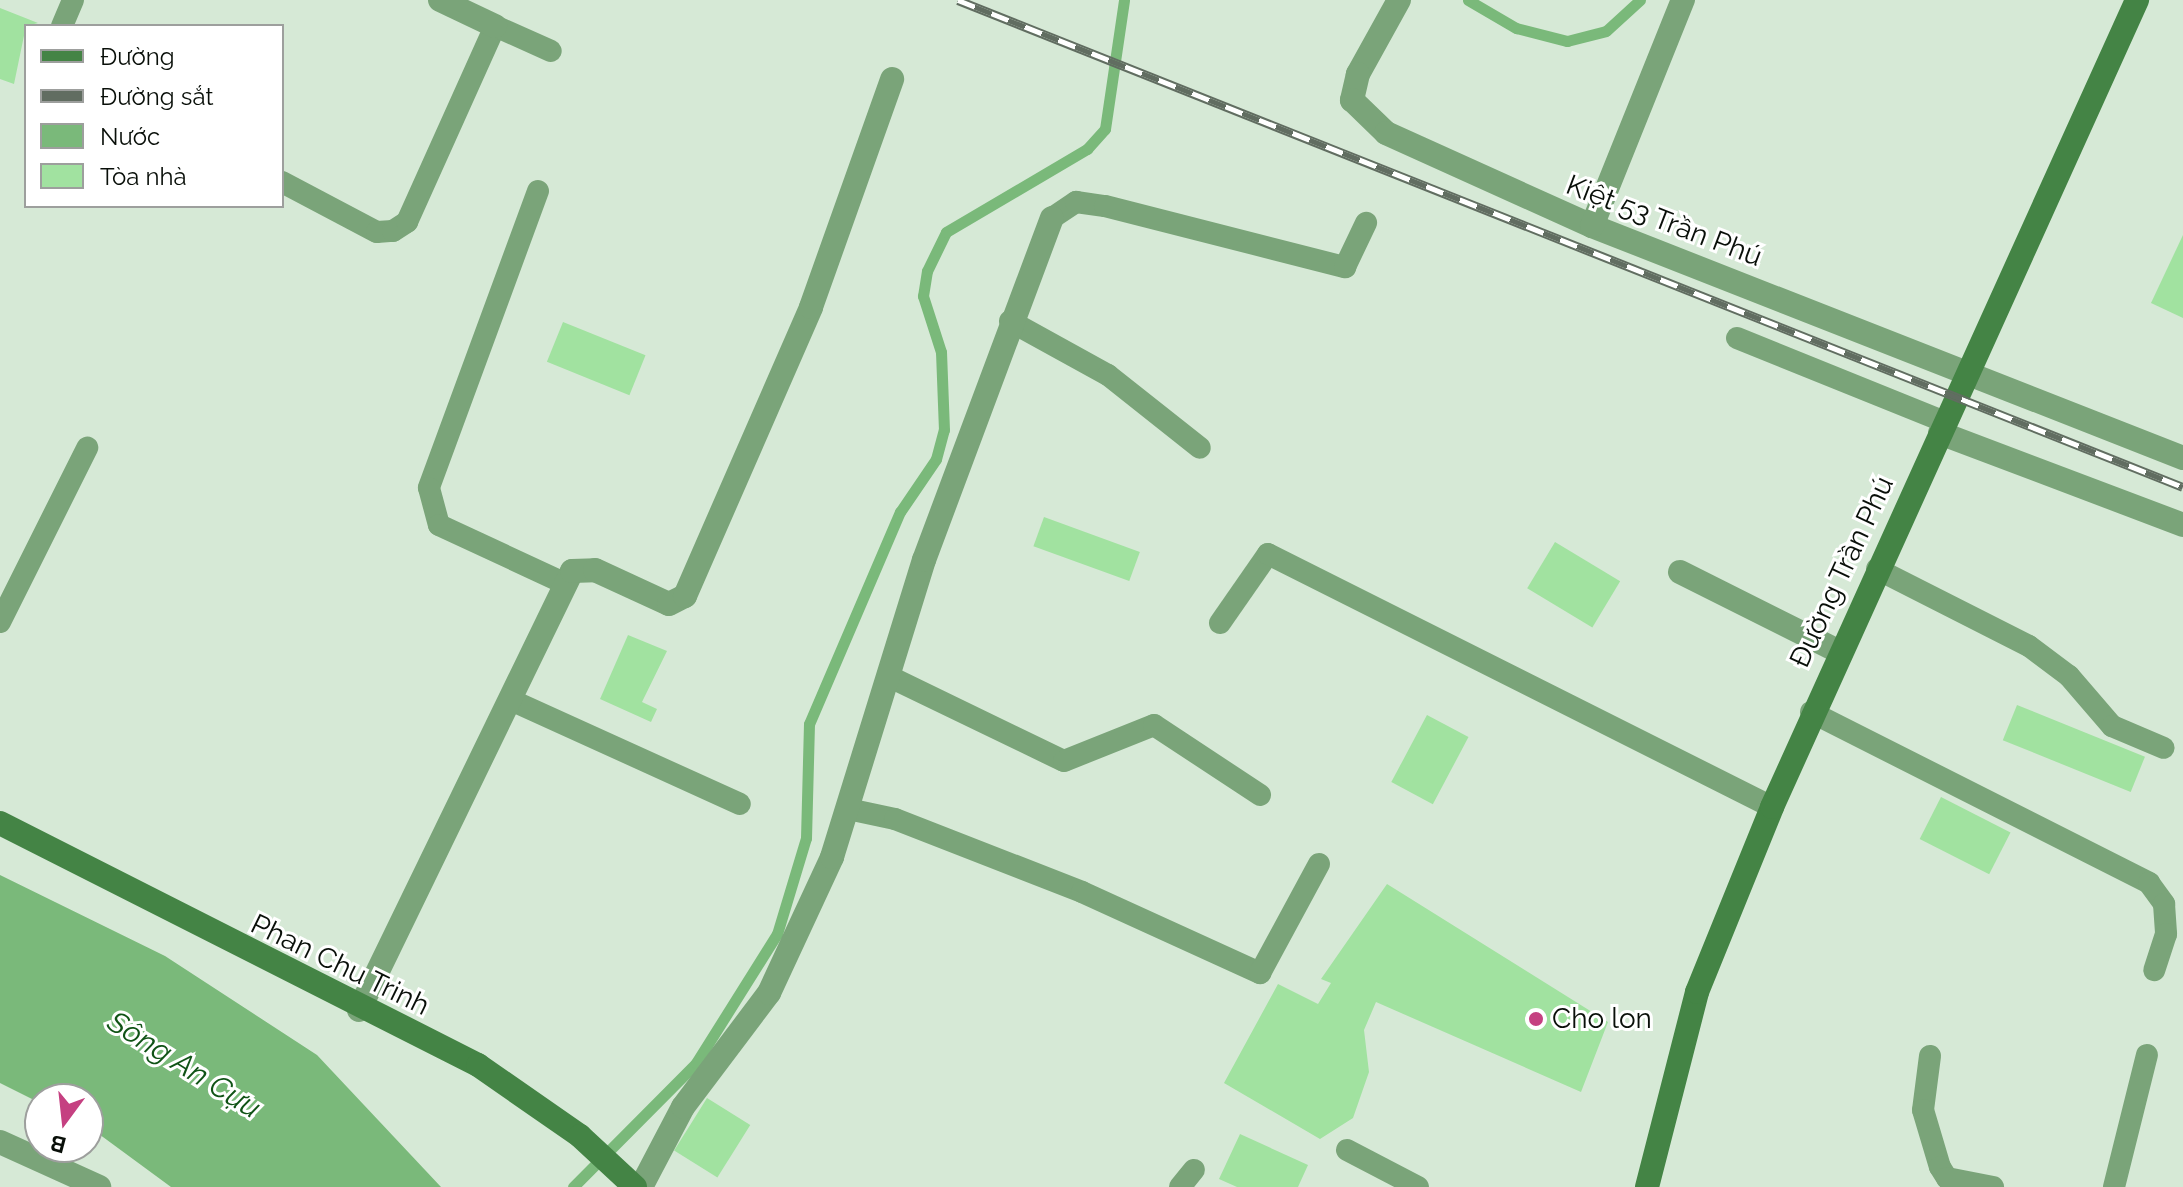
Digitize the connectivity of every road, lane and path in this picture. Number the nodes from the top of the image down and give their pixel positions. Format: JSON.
{"nodes":[{"id":1,"x":73,"y":0,"type":"edge"},
{"id":2,"x":440,"y":0,"type":"edge"},
{"id":3,"x":1399,"y":0,"type":"edge"},
{"id":4,"x":1683,"y":0,"type":"edge"},
{"id":5,"x":2137,"y":0,"type":"edge"},
{"id":6,"x":63,"y":24,"type":"edge"},
{"id":7,"x":495,"y":26,"type":"junction"},
{"id":8,"x":551,"y":51,"type":"dead end"},
{"id":9,"x":892,"y":79,"type":"dead end"},
{"id":10,"x":284,"y":183,"type":"edge"},
{"id":11,"x":538,"y":191,"type":"dead end"},
{"id":12,"x":1052,"y":218,"type":"joint"},
{"id":13,"x":1366,"y":223,"type":"dead end"},
{"id":14,"x":1592,"y":226,"type":"junction"},
{"id":15,"x":1010,"y":321,"type":"junction"},
{"id":16,"x":1737,"y":338,"type":"dead end"},
{"id":17,"x":1970,"y":371,"type":"junction"},
{"id":18,"x":1942,"y":427,"type":"junction"},
{"id":19,"x":87,"y":448,"type":"dead end"},
{"id":20,"x":1200,"y":448,"type":"dead end"},
{"id":21,"x":2183,"y":458,"type":"edge"},
{"id":22,"x":2183,"y":525,"type":"edge"},
{"id":23,"x":1877,"y":569,"type":"junction"},
{"id":24,"x":1680,"y":572,"type":"dead end"},
{"id":25,"x":566,"y":584,"type":"junction"},
{"id":26,"x":0,"y":622,"type":"edge"},
{"id":27,"x":1220,"y":623,"type":"dead end"},
{"id":28,"x":1838,"y":651,"type":"junction"},
{"id":29,"x":888,"y":676,"type":"junction"},
{"id":30,"x":513,"y":701,"type":"junction"},
{"id":31,"x":1811,"y":712,"type":"junction"},
{"id":32,"x":2164,"y":748,"type":"dead end"},
{"id":33,"x":1260,"y":795,"type":"dead end"},
{"id":34,"x":740,"y":804,"type":"dead end"},
{"id":35,"x":1772,"y":807,"type":"junction"},
{"id":36,"x":848,"y":809,"type":"junction"},
{"id":37,"x":0,"y":823,"type":"edge"},
{"id":38,"x":1319,"y":864,"type":"dead end"},
{"id":39,"x":2154,"y":970,"type":"dead end"},
{"id":40,"x":359,"y":1010,"type":"junction"},
{"id":41,"x":2147,"y":1055,"type":"dead end"},
{"id":42,"x":1930,"y":1056,"type":"dead end"},
{"id":43,"x":0,"y":1142,"type":"edge"},
{"id":44,"x":1347,"y":1150,"type":"dead end"},
{"id":45,"x":635,"y":1185,"type":"edge"},
{"id":46,"x":99,"y":1187,"type":"edge"},
{"id":47,"x":1418,"y":1187,"type":"edge"},
{"id":48,"x":1647,"y":1187,"type":"edge"},
{"id":49,"x":1993,"y":1187,"type":"edge"},
{"id":50,"x":2114,"y":1187,"type":"edge"}],
"edges":[{"from":1,"to":6,"type":"lane"},
{"from":2,"to":7,"type":"street"},
{"from":3,"to":14,"type":"street","name":"Kiệt 53 Trần Phú"},
{"from":4,"to":14,"type":"street"},
{"from":5,"to":17,"type":"street","name":"Đường Trần Phú"},
{"from":7,"to":8,"type":"lane"},
{"from":7,"to":10,"type":"lane"},
{"from":9,"to":25,"type":"street"},
{"from":11,"to":25,"type":"lane"},
{"from":12,"to":13,"type":"lane"},
{"from":12,"to":15,"type":"street"},
{"from":14,"to":17,"type":"street","name":"Kiệt 53 Trần Phú"},
{"from":15,"to":20,"type":"lane"},
{"from":15,"to":29,"type":"street"},
{"from":16,"to":18,"type":"lane"},
{"from":17,"to":18,"type":"street","name":"Đường Trần Phú"},
{"from":17,"to":21,"type":"street","name":"Kiệt 53 Trần Phú"},
{"from":18,"to":22,"type":"street"},
{"from":18,"to":23,"type":"street","name":"Đường Trần Phú"},
{"from":19,"to":26,"type":"lane"},
{"from":23,"to":28,"type":"street","name":"Đường Trần Phú"},
{"from":23,"to":32,"type":"lane"},
{"from":24,"to":28,"type":"street"},
{"from":25,"to":30,"type":"street"},
{"from":27,"to":35,"type":"lane"},
{"from":28,"to":31,"type":"street","name":"Đường Trần Phú"},
{"from":29,"to":33,"type":"lane"},
{"from":29,"to":36,"type":"street"},
{"from":30,"to":34,"type":"lane"},
{"from":30,"to":40,"type":"street"},
{"from":31,"to":35,"type":"street","name":"Đường Trần Phú"},
{"from":31,"to":39,"type":"lane"},
{"from":35,"to":48,"type":"street","name":"Đường Trần Phú"},
{"from":36,"to":38,"type":"lane"},
{"from":36,"to":45,"type":"street"},
{"from":37,"to":40,"type":"street","name":"Phan Chu Trinh"},
{"from":40,"to":45,"type":"street","name":"Phan Chu Trinh"},
{"from":41,"to":50,"type":"lane"},
{"from":42,"to":49,"type":"lane"},
{"from":43,"to":46,"type":"street"},
{"from":44,"to":47,"type":"lane"}]}
